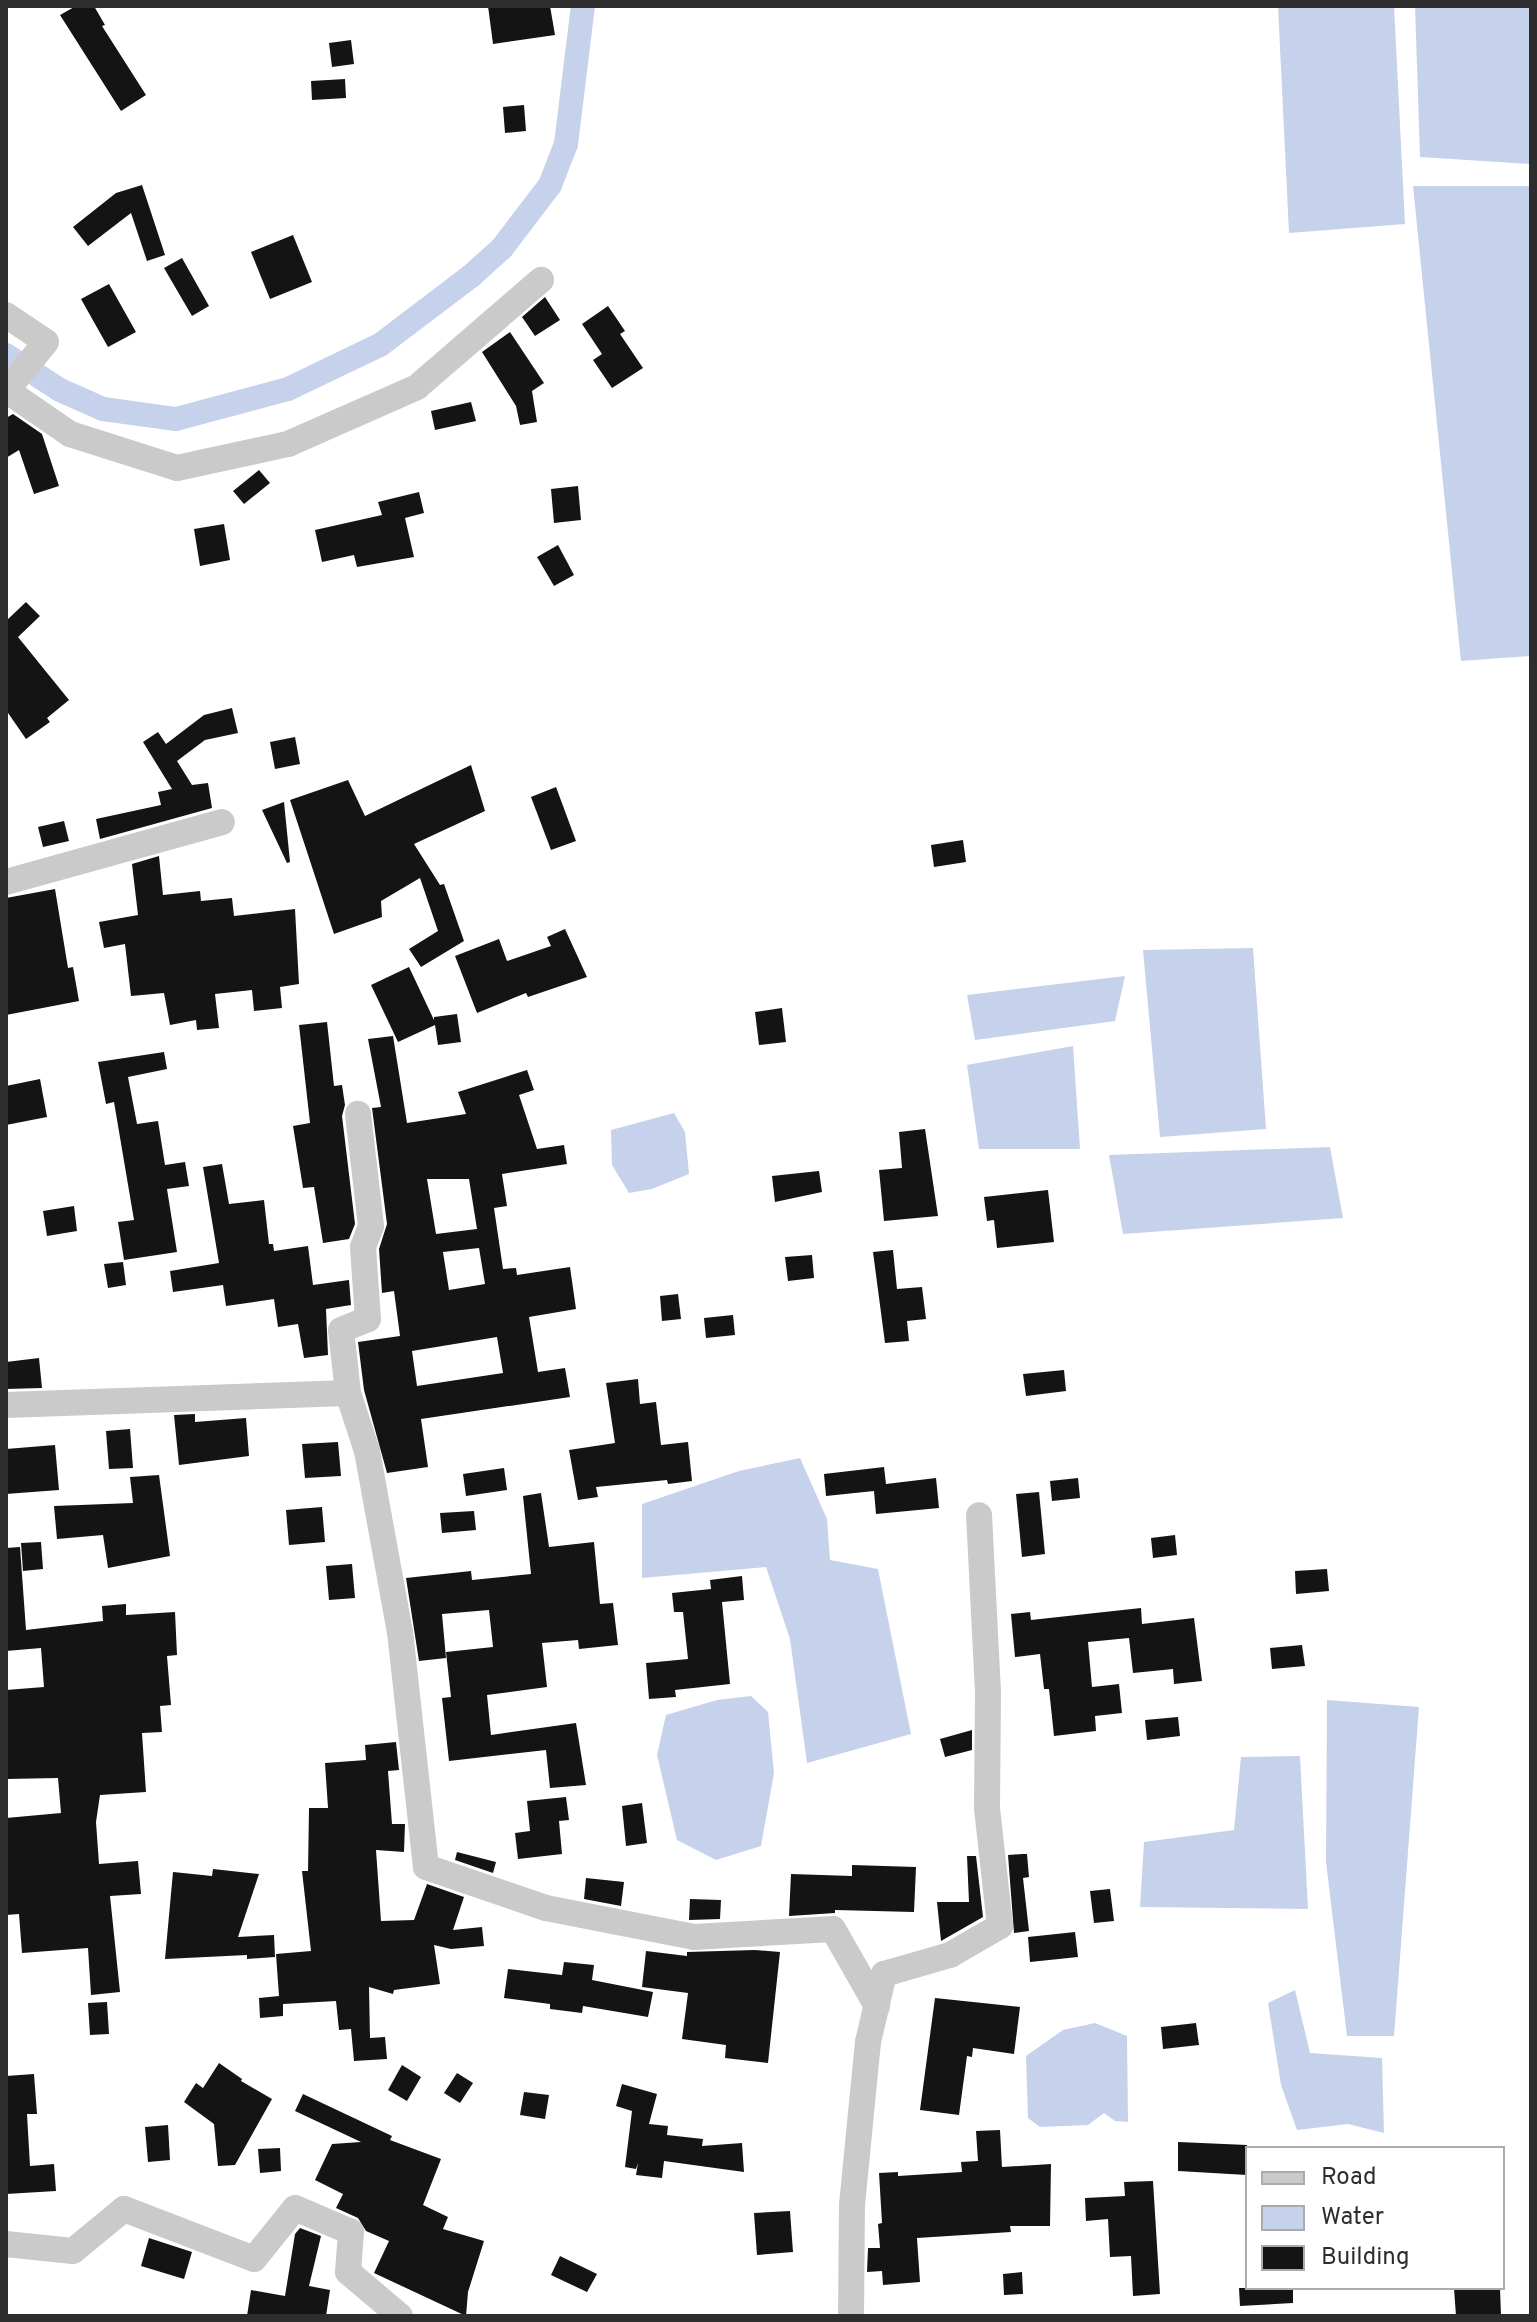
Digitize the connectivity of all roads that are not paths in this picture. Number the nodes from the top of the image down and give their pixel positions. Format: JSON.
{"nodes":[{"id":1,"x":541,"y":280,"type":"dead end"},
{"id":2,"x":6,"y":315,"type":"edge"},
{"id":3,"x":6,"y":390,"type":"edge"},
{"id":4,"x":222,"y":822,"type":"dead end"},
{"id":5,"x":6,"y":882,"type":"edge"},
{"id":6,"x":358,"y":1114,"type":"dead end"},
{"id":7,"x":348,"y":1393,"type":"junction"},
{"id":8,"x":6,"y":1405,"type":"edge"},
{"id":9,"x":979,"y":1515,"type":"dead end"},
{"id":10,"x":877,"y":2006,"type":"junction"},
{"id":11,"x":6,"y":2244,"type":"edge"},
{"id":12,"x":400,"y":2316,"type":"edge"},
{"id":13,"x":851,"y":2316,"type":"edge"}],
"edges":[{"from":1,"to":3,"type":"street"},
{"from":2,"to":3,"type":"street"},
{"from":4,"to":5,"type":"street"},
{"from":6,"to":7,"type":"street"},
{"from":7,"to":8,"type":"street"},
{"from":7,"to":10,"type":"street"},
{"from":9,"to":10,"type":"street"},
{"from":10,"to":13,"type":"street"},
{"from":11,"to":12,"type":"street"}]}
